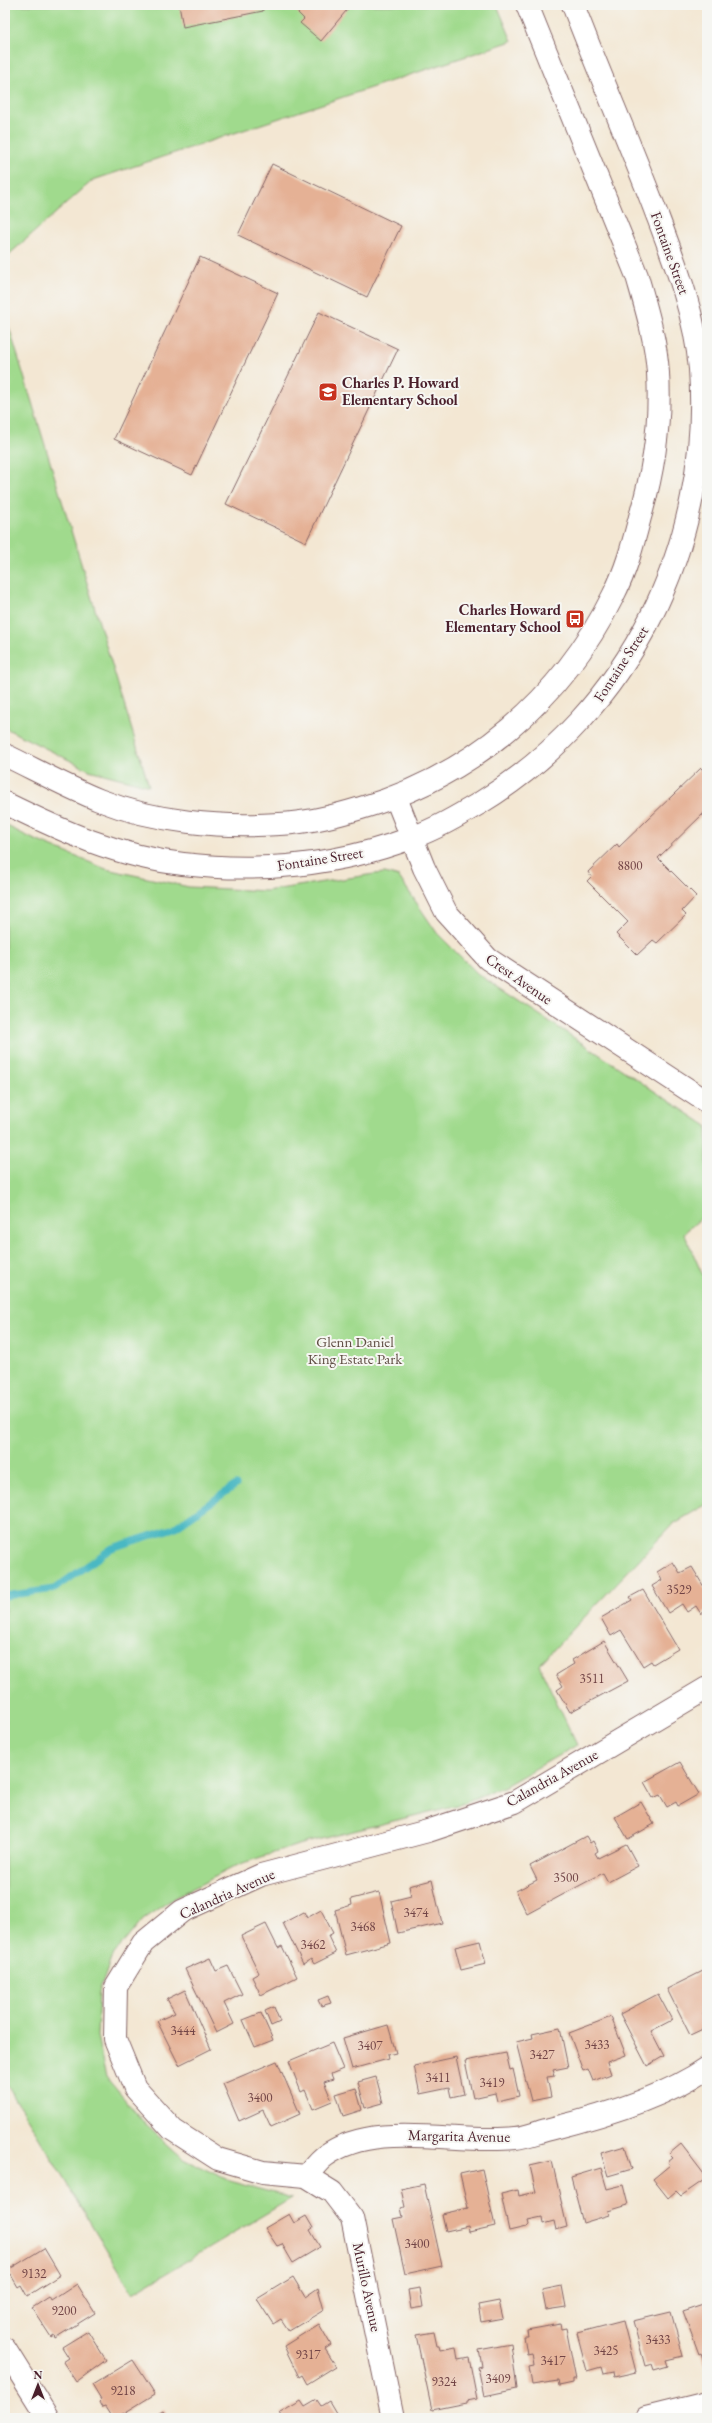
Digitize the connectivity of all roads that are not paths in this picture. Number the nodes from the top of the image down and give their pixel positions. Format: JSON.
{"nodes":[{"id":1,"x":527,"y":5,"type":"edge"},
{"id":2,"x":573,"y":5,"type":"edge"},
{"id":3,"x":5,"y":755,"type":"edge"},
{"id":4,"x":396,"y":798,"type":"junction"},
{"id":5,"x":5,"y":803,"type":"edge"},
{"id":6,"x":412,"y":838,"type":"junction"},
{"id":7,"x":707,"y":1102,"type":"edge"},
{"id":8,"x":707,"y":1688,"type":"edge"},
{"id":9,"x":707,"y":2068,"type":"edge"},
{"id":10,"x":306,"y":2176,"type":"junction"},
{"id":11,"x":5,"y":2349,"type":"edge"},
{"id":12,"x":707,"y":2403,"type":"edge"},
{"id":13,"x":48,"y":2418,"type":"edge"},
{"id":14,"x":393,"y":2418,"type":"edge"},
{"id":15,"x":646,"y":2418,"type":"edge"}],
"edges":[{"from":1,"to":4,"type":"street"},
{"from":2,"to":6,"type":"street","name":"Fontaine Street"},
{"from":3,"to":4,"type":"street"},
{"from":4,"to":6,"type":"street","name":"Crest Avenue"},
{"from":5,"to":6,"type":"street","name":"Fontaine Street"},
{"from":6,"to":7,"type":"street","name":"Crest Avenue"},
{"from":8,"to":10,"type":"street","name":"Calandria Avenue"},
{"from":9,"to":10,"type":"street","name":"Margarita Avenue"},
{"from":10,"to":14,"type":"street","name":"Murillo Avenue"},
{"from":11,"to":13,"type":"street"},
{"from":12,"to":15,"type":"street"}]}
